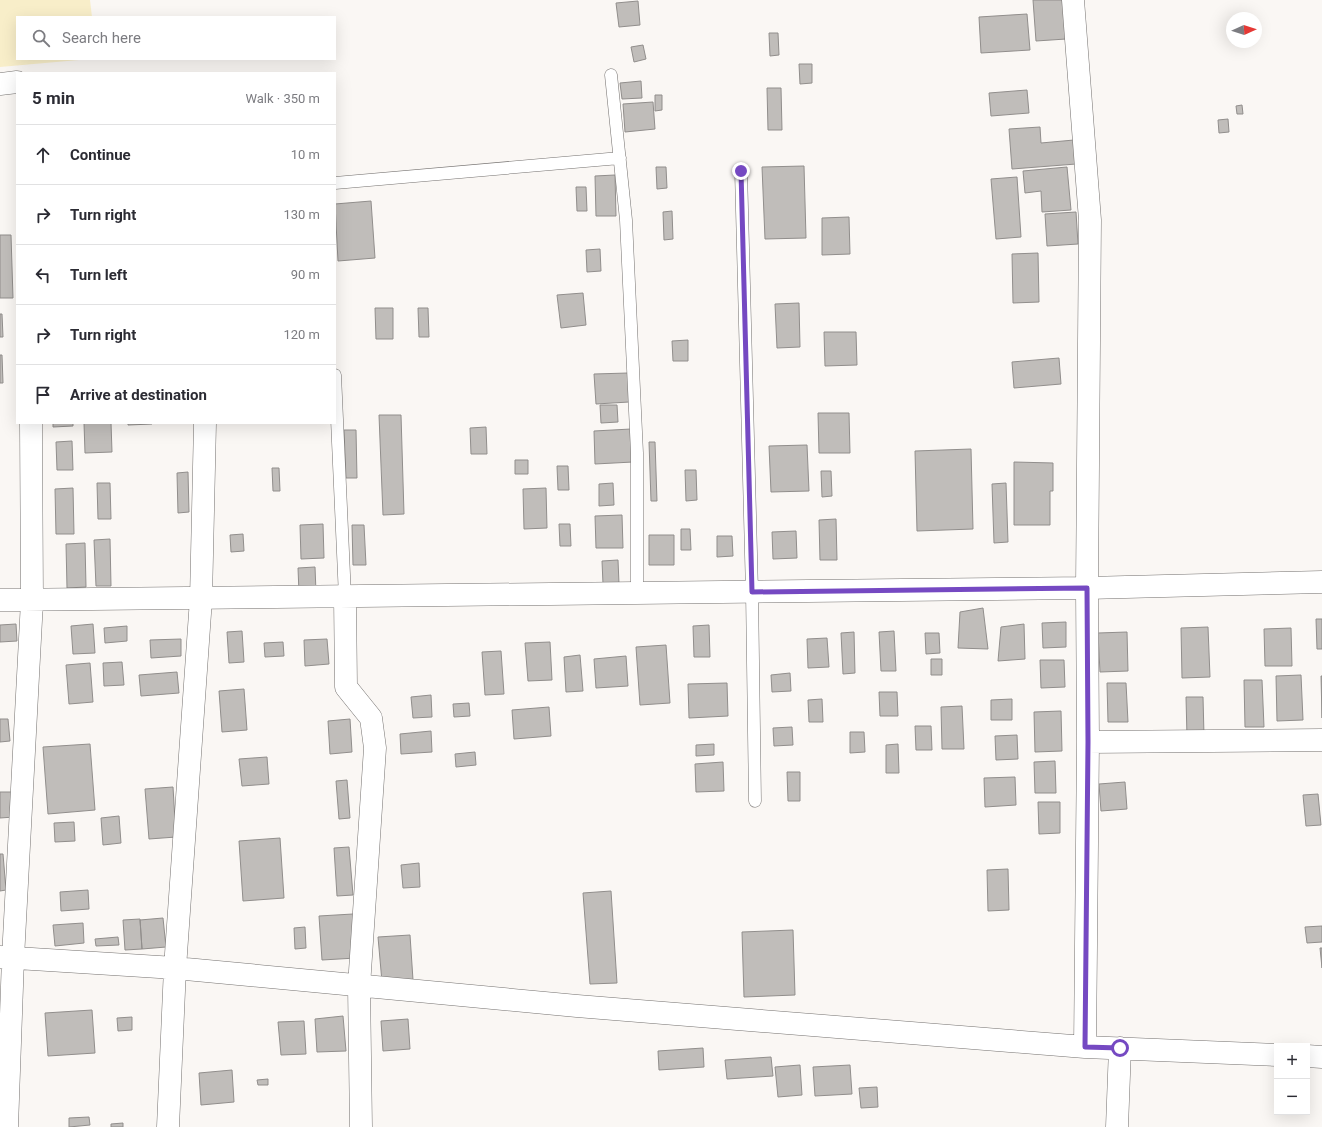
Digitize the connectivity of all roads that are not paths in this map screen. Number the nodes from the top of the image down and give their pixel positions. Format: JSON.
{"nodes":[{"id":1,"x":1073,"y":0,"type":"edge"},
{"id":2,"x":611,"y":75,"type":"dead end"},
{"id":3,"x":16,"y":82,"type":"edge"},
{"id":4,"x":0,"y":84,"type":"edge"},
{"id":5,"x":620,"y":158,"type":"junction"},
{"id":6,"x":741,"y":171,"type":"dead end"},
{"id":7,"x":336,"y":183,"type":"edge"},
{"id":8,"x":336,"y":397,"type":"edge"},
{"id":9,"x":31,"y":424,"type":"edge"},
{"id":10,"x":205,"y":424,"type":"edge"},
{"id":11,"x":1322,"y":582,"type":"edge"},
{"id":12,"x":1087,"y":588,"type":"junction"},
{"id":13,"x":752,"y":592,"type":"junction"},
{"id":14,"x":637,"y":593,"type":"junction"},
{"id":15,"x":345,"y":597,"type":"junction"},
{"id":16,"x":201,"y":599,"type":"junction"},
{"id":17,"x":0,"y":600,"type":"edge"},
{"id":18,"x":32,"y":601,"type":"junction"},
{"id":19,"x":1322,"y":740,"type":"edge"},
{"id":20,"x":1088,"y":742,"type":"junction"},
{"id":21,"x":755,"y":801,"type":"dead end"},
{"id":22,"x":7,"y":957,"type":"edge"},
{"id":23,"x":175,"y":968,"type":"junction"},
{"id":24,"x":360,"y":986,"type":"junction"},
{"id":25,"x":1085,"y":1047,"type":"junction"},
{"id":26,"x":1120,"y":1048,"type":"junction"},
{"id":27,"x":1274,"y":1055,"type":"edge"},
{"id":28,"x":1310,"y":1056,"type":"edge"},
{"id":29,"x":1322,"y":1056,"type":"edge"},
{"id":30,"x":7,"y":1127,"type":"edge"},
{"id":31,"x":168,"y":1127,"type":"edge"},
{"id":32,"x":361,"y":1127,"type":"edge"},
{"id":33,"x":1117,"y":1127,"type":"edge"}],
"edges":[{"from":1,"to":12,"type":"street"},
{"from":2,"to":5,"type":"lane"},
{"from":3,"to":4,"type":"street"},
{"from":5,"to":7,"type":"lane"},
{"from":5,"to":14,"type":"lane"},
{"from":6,"to":13,"type":"lane"},
{"from":8,"to":15,"type":"lane"},
{"from":9,"to":18,"type":"street"},
{"from":10,"to":16,"type":"street"},
{"from":11,"to":12,"type":"street"},
{"from":12,"to":13,"type":"street"},
{"from":12,"to":20,"type":"street"},
{"from":13,"to":14,"type":"street"},
{"from":13,"to":21,"type":"lane"},
{"from":14,"to":15,"type":"street"},
{"from":15,"to":16,"type":"street"},
{"from":15,"to":24,"type":"street"},
{"from":16,"to":18,"type":"street"},
{"from":16,"to":23,"type":"street"},
{"from":17,"to":18,"type":"street"},
{"from":18,"to":22,"type":"street"},
{"from":19,"to":20,"type":"street"},
{"from":20,"to":25,"type":"street"},
{"from":22,"to":23,"type":"street"},
{"from":22,"to":30,"type":"street"},
{"from":23,"to":24,"type":"street"},
{"from":23,"to":31,"type":"street"},
{"from":24,"to":25,"type":"street"},
{"from":24,"to":32,"type":"street"},
{"from":25,"to":26,"type":"street"},
{"from":26,"to":27,"type":"street"},
{"from":26,"to":33,"type":"street"},
{"from":28,"to":29,"type":"street"}]}
